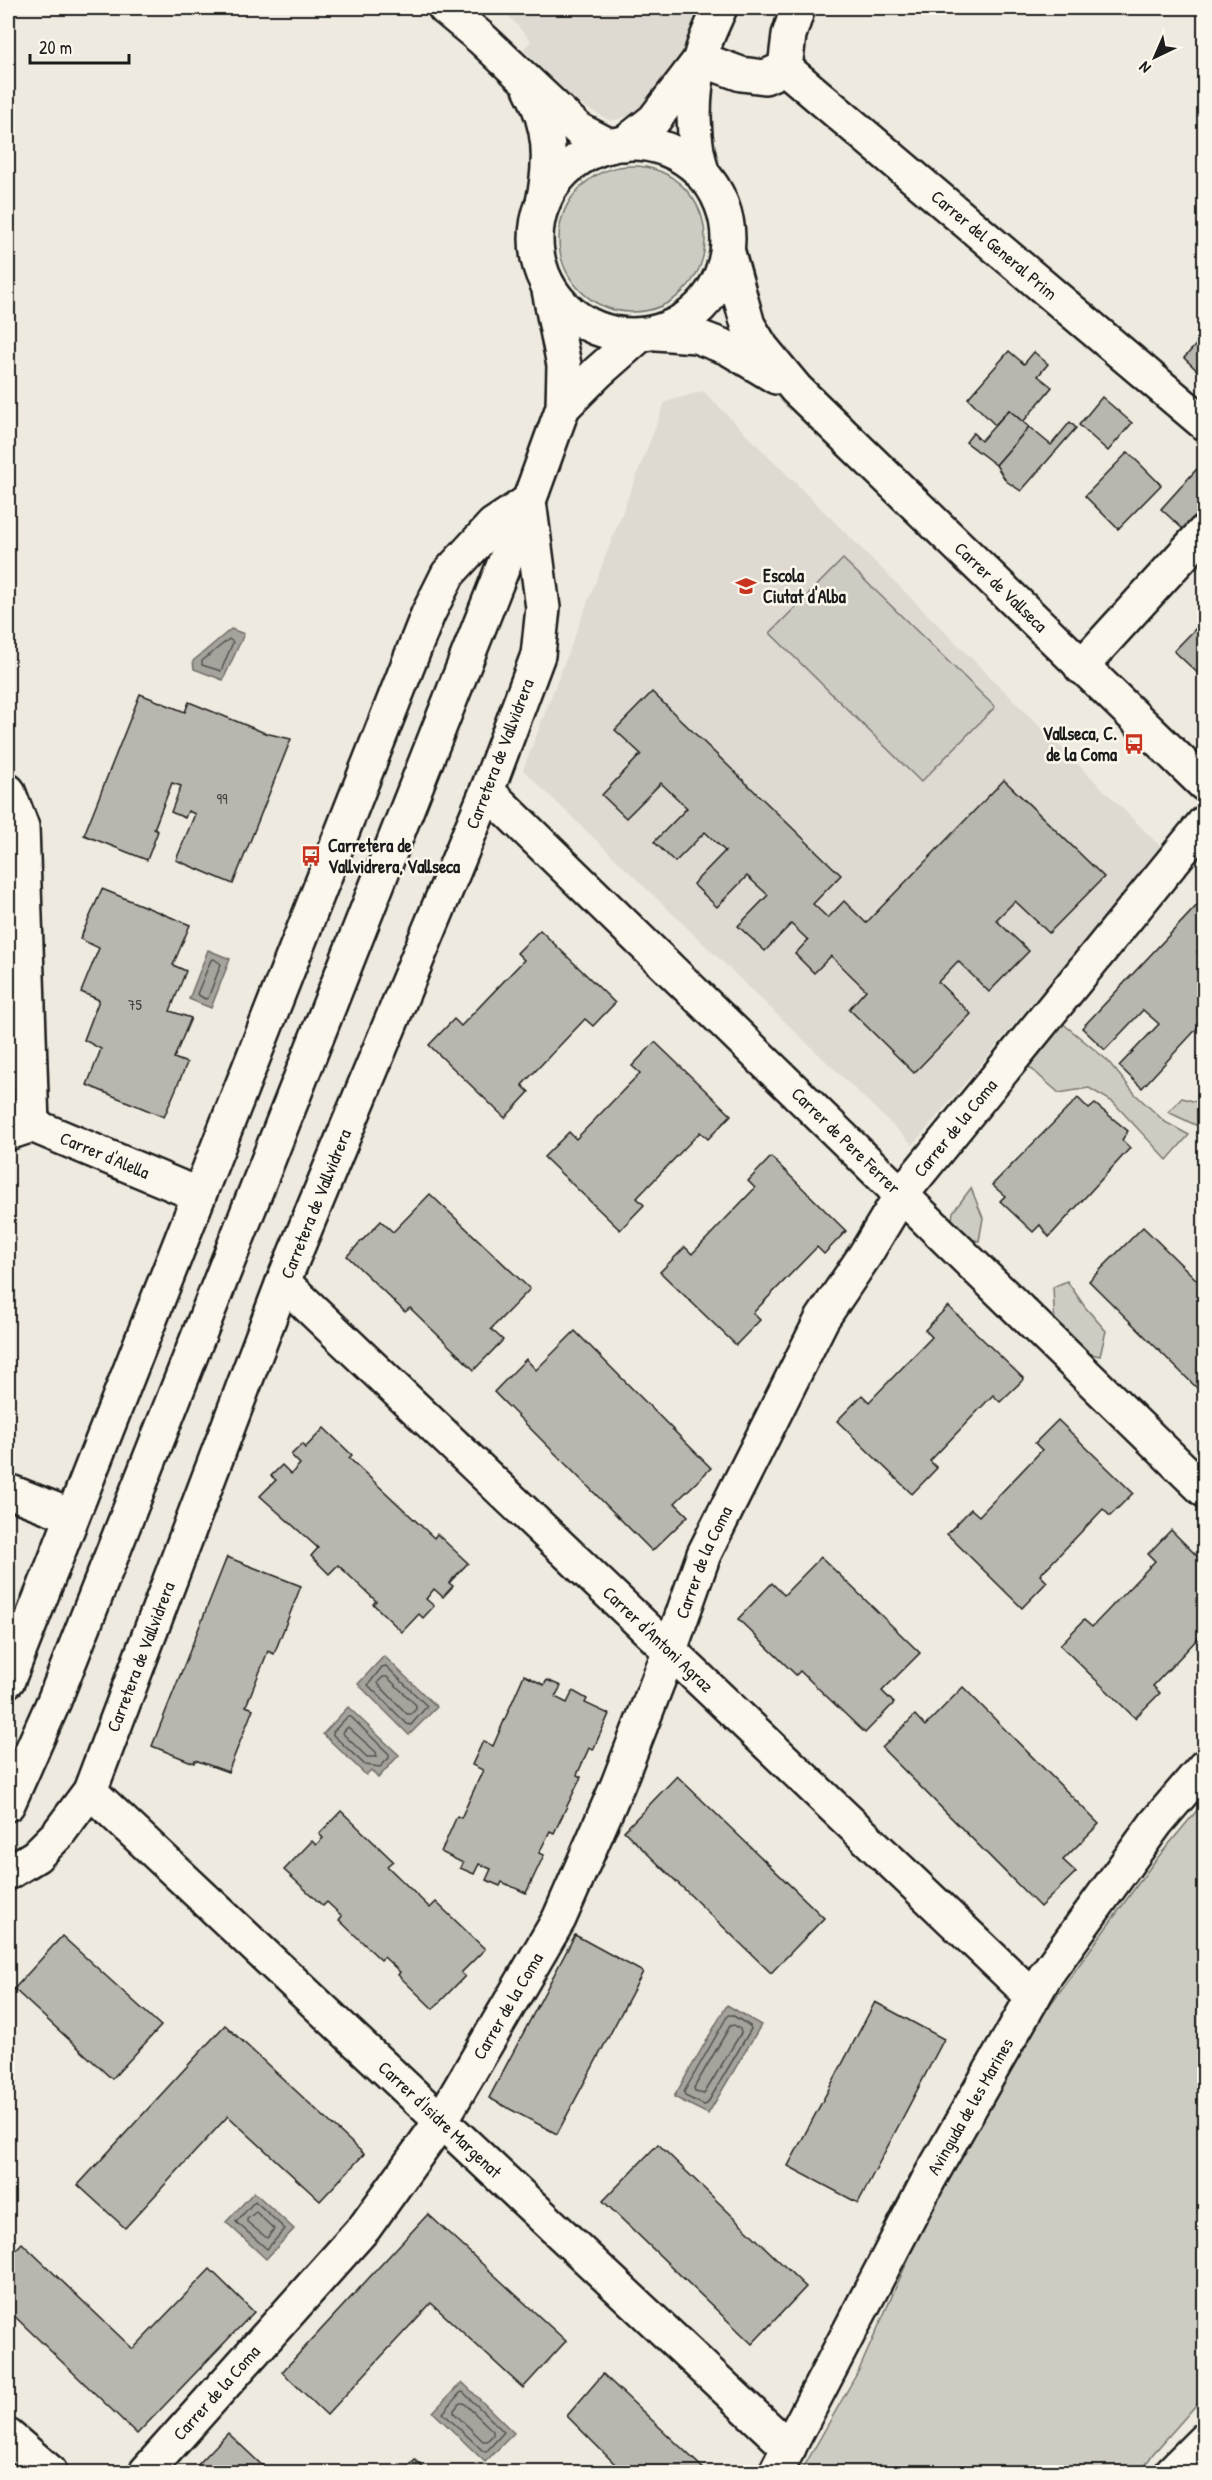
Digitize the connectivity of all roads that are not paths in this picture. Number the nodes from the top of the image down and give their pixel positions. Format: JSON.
{"nodes":[{"id":1,"x":445,"y":8,"type":"edge"},
{"id":2,"x":720,"y":8,"type":"edge"},
{"id":3,"x":798,"y":8,"type":"edge"},
{"id":4,"x":700,"y":59,"type":"junction"},
{"id":5,"x":785,"y":68,"type":"junction"},
{"id":6,"x":528,"y":84,"type":"junction"},
{"id":7,"x":617,"y":145,"type":"junction"},
{"id":8,"x":704,"y":177,"type":"junction"},
{"id":9,"x":543,"y":203,"type":"junction"},
{"id":10,"x":728,"y":253,"type":"junction"},
{"id":11,"x":549,"y":290,"type":"junction"},
{"id":12,"x":649,"y":334,"type":"junction"},
{"id":13,"x":796,"y":389,"type":"junction"},
{"id":14,"x":563,"y":407,"type":"junction"},
{"id":15,"x":1204,"y":423,"type":"edge"},
{"id":16,"x":529,"y":501,"type":"junction"},
{"id":17,"x":1204,"y":532,"type":"edge"},
{"id":18,"x":1081,"y":667,"type":"junction"},
{"id":19,"x":1204,"y":784,"type":"edge"},
{"id":20,"x":8,"y":790,"type":"edge"},
{"id":21,"x":487,"y":791,"type":"junction"},
{"id":22,"x":1204,"y":823,"type":"edge"},
{"id":23,"x":20,"y":1129,"type":"edge"},
{"id":24,"x":199,"y":1195,"type":"junction"},
{"id":25,"x":901,"y":1195,"type":"junction"},
{"id":26,"x":284,"y":1282,"type":"junction"},
{"id":27,"x":1204,"y":1490,"type":"edge"},
{"id":28,"x":8,"y":1491,"type":"edge"},
{"id":29,"x":72,"y":1516,"type":"junction"},
{"id":30,"x":670,"y":1650,"type":"junction"},
{"id":31,"x":8,"y":1680,"type":"edge"},
{"id":32,"x":1204,"y":1767,"type":"edge"},
{"id":33,"x":90,"y":1791,"type":"junction"},
{"id":34,"x":8,"y":1804,"type":"edge"},
{"id":35,"x":8,"y":1873,"type":"edge"},
{"id":36,"x":1033,"y":1997,"type":"junction"},
{"id":37,"x":441,"y":2121,"type":"junction"},
{"id":38,"x":8,"y":2436,"type":"edge"},
{"id":39,"x":1204,"y":2440,"type":"edge"},
{"id":40,"x":782,"y":2460,"type":"edge"},
{"id":41,"x":50,"y":2472,"type":"edge"},
{"id":42,"x":146,"y":2472,"type":"edge"},
{"id":43,"x":1172,"y":2472,"type":"edge"}],
"edges":[{"from":1,"to":6,"type":"main road"},
{"from":2,"to":4,"type":"main road"},
{"from":3,"to":5,"type":"main road"},
{"from":4,"to":5,"type":"main road"},
{"from":4,"to":7,"type":"main road"},
{"from":4,"to":8,"type":"main road"},
{"from":5,"to":15,"type":"main road","name":"Carrer del General Prim"},
{"from":6,"to":7,"type":"main road"},
{"from":6,"to":9,"type":"main road"},
{"from":7,"to":8,"type":"main road"},
{"from":7,"to":9,"type":"main road"},
{"from":8,"to":10,"type":"main road"},
{"from":9,"to":11,"type":"main road"},
{"from":10,"to":12,"type":"main road"},
{"from":10,"to":13,"type":"main road"},
{"from":11,"to":12,"type":"main road"},
{"from":11,"to":14,"type":"main road","name":"Carretera de Vallvidrera"},
{"from":12,"to":13,"type":"main road"},
{"from":12,"to":14,"type":"main road","name":"Carretera de Vallvidrera"},
{"from":13,"to":18,"type":"main road","name":"Carrer de Vallseca"},
{"from":14,"to":16,"type":"main road","name":"Carretera de Vallvidrera"},
{"from":16,"to":21,"type":"main road","name":"Carretera de Vallvidrera"},
{"from":16,"to":24,"type":"main road"},
{"from":16,"to":34,"type":"main road","name":"Carretera de Vallvidrera"},
{"from":17,"to":18,"type":"main road"},
{"from":18,"to":19,"type":"main road","name":"Carrer de Vallseca"},
{"from":20,"to":23,"type":"main road"},
{"from":21,"to":25,"type":"main road","name":"Carrer de Pere Ferrer"},
{"from":21,"to":26,"type":"main road","name":"Carretera de Vallvidrera"},
{"from":22,"to":25,"type":"main road","name":"Carrer de la Coma"},
{"from":23,"to":24,"type":"main road","name":"Carrer d'Alella"},
{"from":24,"to":29,"type":"main road"},
{"from":25,"to":27,"type":"main road","name":"Carrer de Pere Ferrer"},
{"from":25,"to":30,"type":"main road","name":"Carrer de la Coma"},
{"from":26,"to":30,"type":"main road","name":"Carrer d'Antoni Agraz"},
{"from":26,"to":33,"type":"main road","name":"Carretera de Vallvidrera"},
{"from":28,"to":29,"type":"main road"},
{"from":29,"to":31,"type":"main road"},
{"from":30,"to":36,"type":"main road","name":"Carrer d'Antoni Agraz"},
{"from":30,"to":37,"type":"main road","name":"Carrer de la Coma"},
{"from":32,"to":36,"type":"main road","name":"Avinguda de les Marines"},
{"from":33,"to":35,"type":"main road","name":"Carretera de Vallvidrera"},
{"from":33,"to":37,"type":"main road","name":"Carrer d'Isidre Margenat"},
{"from":36,"to":40,"type":"main road","name":"Avinguda de les Marines"},
{"from":37,"to":40,"type":"main road","name":"Carrer d'Isidre Margenat"},
{"from":37,"to":42,"type":"main road","name":"Carrer de la Coma"},
{"from":38,"to":41,"type":"main road"},
{"from":39,"to":43,"type":"main road"}]}
